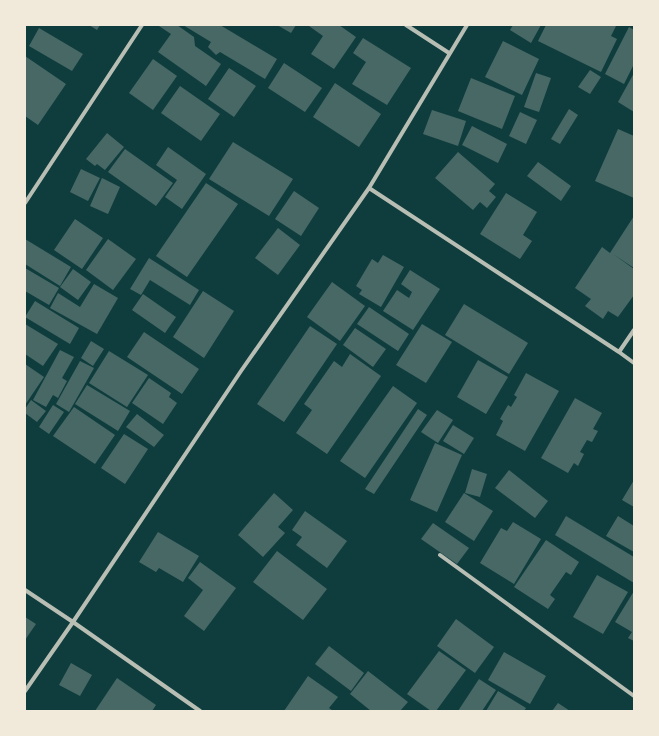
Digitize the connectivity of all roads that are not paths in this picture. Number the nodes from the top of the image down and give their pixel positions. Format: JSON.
{"nodes":[{"id":1,"x":142,"y":25,"type":"edge"},
{"id":2,"x":406,"y":25,"type":"edge"},
{"id":3,"x":467,"y":25,"type":"edge"},
{"id":4,"x":449,"y":53,"type":"junction"},
{"id":5,"x":369,"y":188,"type":"junction"},
{"id":6,"x":25,"y":203,"type":"edge"},
{"id":7,"x":634,"y":330,"type":"edge"},
{"id":8,"x":620,"y":352,"type":"junction"},
{"id":9,"x":634,"y":363,"type":"edge"},
{"id":10,"x":440,"y":555,"type":"dead end"},
{"id":11,"x":25,"y":590,"type":"edge"},
{"id":12,"x":73,"y":622,"type":"junction"},
{"id":13,"x":25,"y":691,"type":"edge"},
{"id":14,"x":634,"y":696,"type":"edge"},
{"id":15,"x":200,"y":711,"type":"edge"}],
"edges":[{"from":1,"to":6,"type":"street"},
{"from":2,"to":4,"type":"street"},
{"from":3,"to":4,"type":"street"},
{"from":4,"to":5,"type":"street"},
{"from":5,"to":8,"type":"street"},
{"from":5,"to":12,"type":"street"},
{"from":7,"to":8,"type":"street"},
{"from":8,"to":9,"type":"street"},
{"from":10,"to":14,"type":"street"},
{"from":11,"to":12,"type":"street"},
{"from":12,"to":13,"type":"street"},
{"from":12,"to":15,"type":"street"}]}
